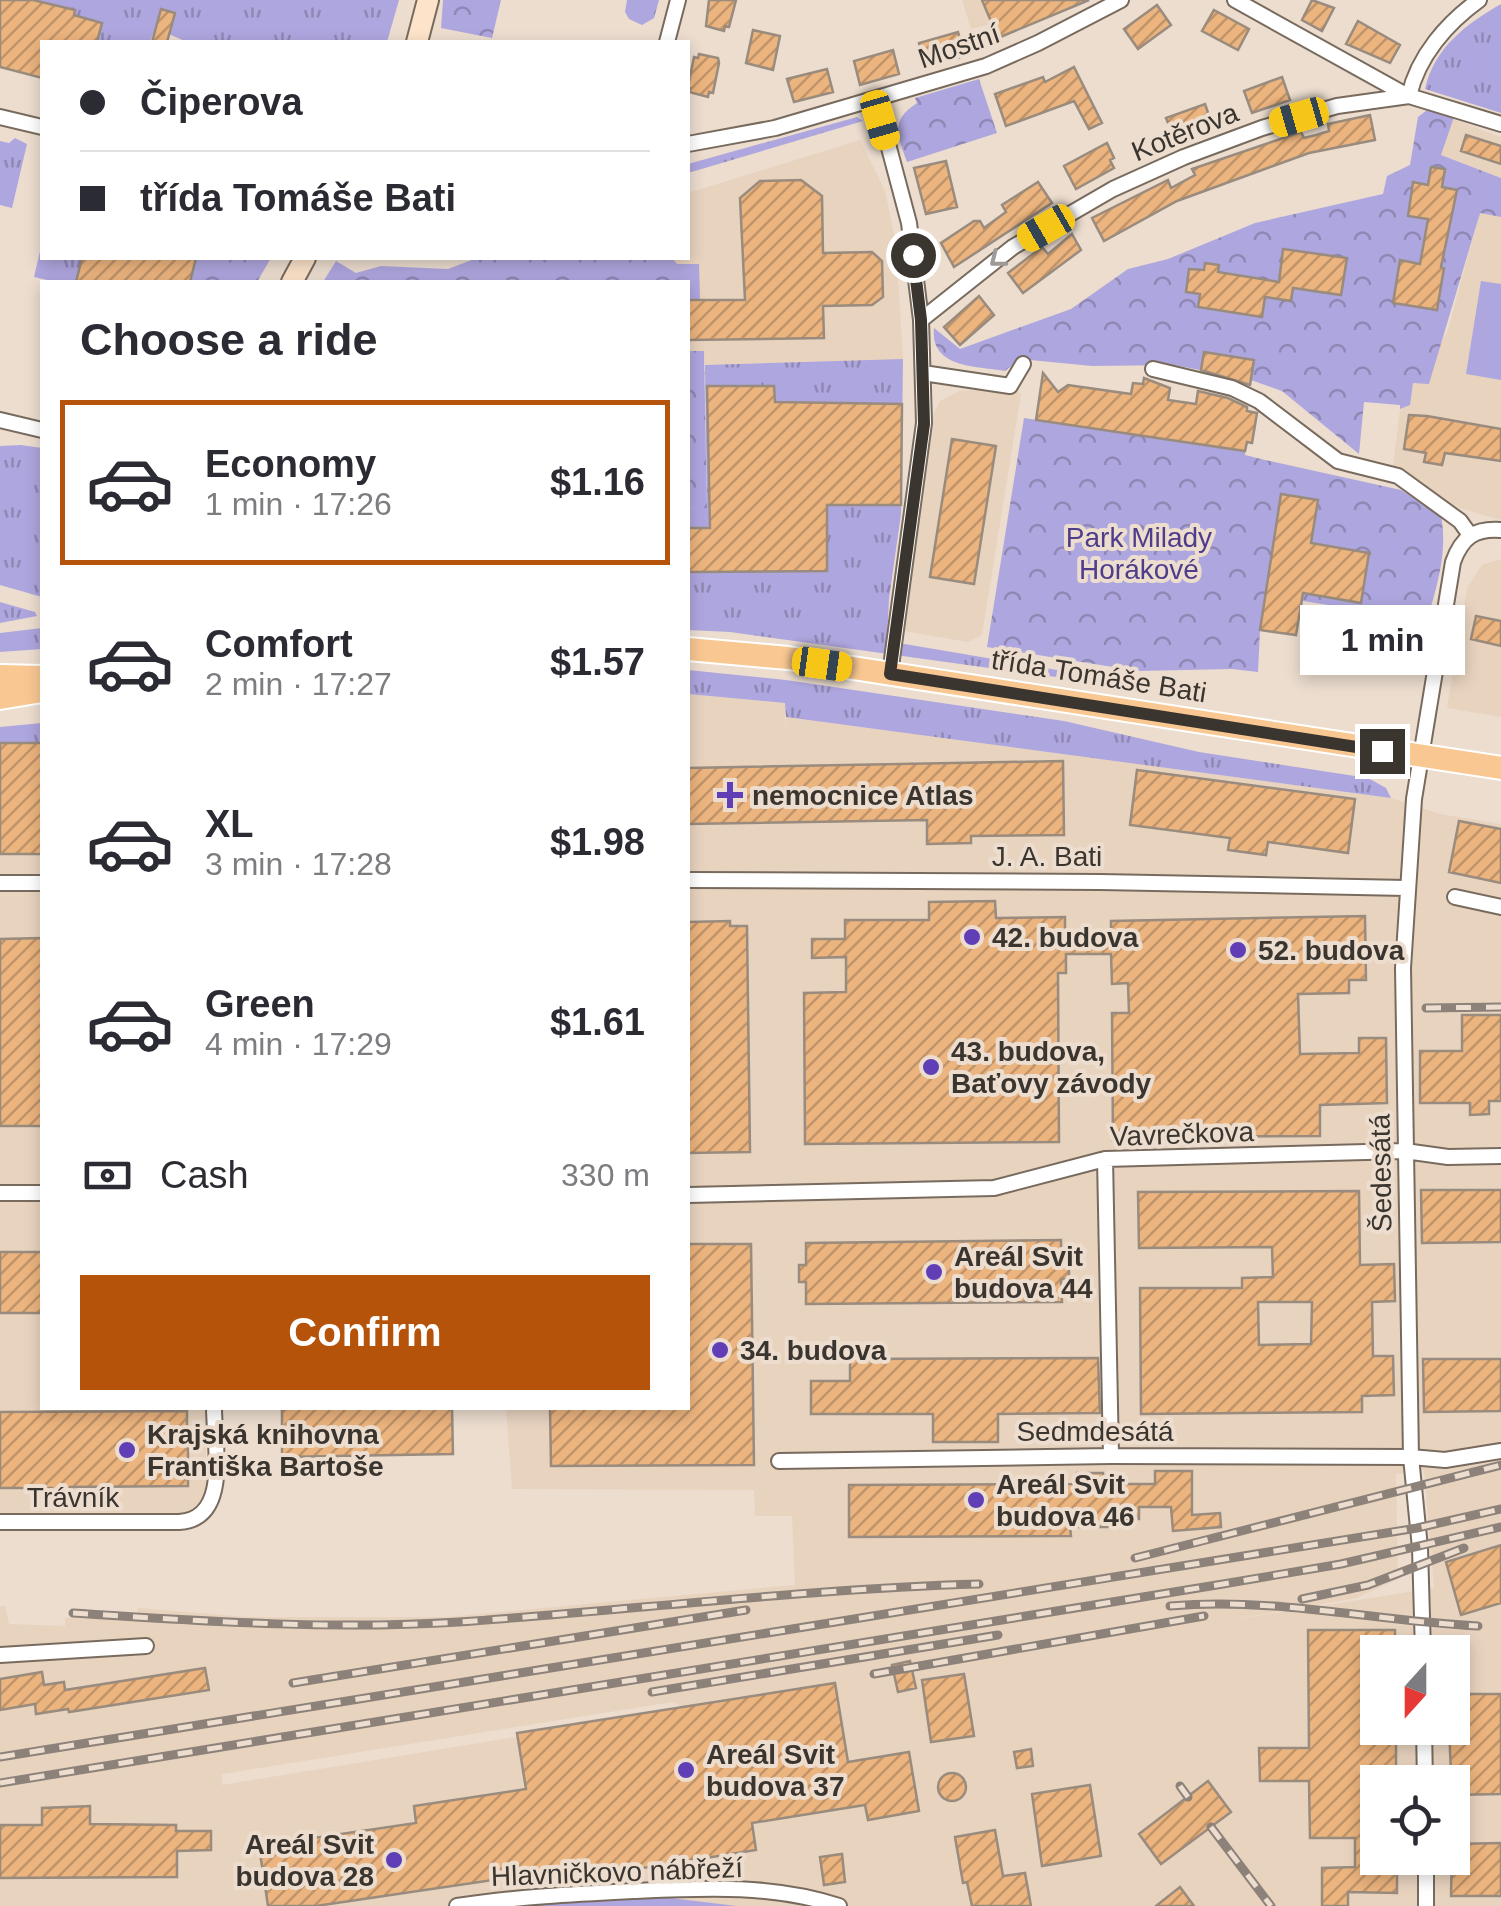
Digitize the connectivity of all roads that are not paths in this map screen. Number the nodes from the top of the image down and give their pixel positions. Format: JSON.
{"nodes":[{"id":1,"x":428,"y":0,"type":"edge"},
{"id":2,"x":678,"y":0,"type":"edge"},
{"id":3,"x":1122,"y":0,"type":"edge"},
{"id":4,"x":1235,"y":0,"type":"edge"},
{"id":5,"x":1479,"y":0,"type":"edge"},
{"id":6,"x":417,"y":40,"type":"edge"},
{"id":7,"x":668,"y":40,"type":"edge"},
{"id":8,"x":1409,"y":96,"type":"junction"},
{"id":9,"x":876,"y":99,"type":"junction"},
{"id":10,"x":0,"y":117,"type":"edge"},
{"id":11,"x":1501,"y":124,"type":"edge"},
{"id":12,"x":40,"y":127,"type":"edge"},
{"id":13,"x":690,"y":144,"type":"edge"},
{"id":14,"x":921,"y":320,"type":"junction"},
{"id":15,"x":1023,"y":364,"type":"dead end"},
{"id":16,"x":1153,"y":369,"type":"dead end"},
{"id":17,"x":923,"y":372,"type":"junction"},
{"id":18,"x":0,"y":420,"type":"edge"},
{"id":19,"x":40,"y":430,"type":"edge"},
{"id":20,"x":1501,"y":530,"type":"edge"},
{"id":21,"x":1470,"y":535,"type":"junction"},
{"id":22,"x":690,"y":649,"type":"edge"},
{"id":23,"x":890,"y":674,"type":"junction"},
{"id":24,"x":0,"y":676,"type":"edge"},
{"id":25,"x":40,"y":677,"type":"edge"},
{"id":26,"x":40,"y":691,"type":"edge"},
{"id":27,"x":0,"y":698,"type":"edge"},
{"id":28,"x":1422,"y":756,"type":"junction"},
{"id":29,"x":1501,"y":768,"type":"edge"},
{"id":30,"x":690,"y":880,"type":"edge"},
{"id":31,"x":40,"y":883,"type":"edge"},
{"id":32,"x":0,"y":884,"type":"edge"},
{"id":33,"x":1406,"y":888,"type":"junction"},
{"id":34,"x":1454,"y":898,"type":"dead end"},
{"id":35,"x":1501,"y":908,"type":"edge"},
{"id":36,"x":1406,"y":1152,"type":"junction"},
{"id":37,"x":1501,"y":1156,"type":"edge"},
{"id":38,"x":1106,"y":1159,"type":"junction"},
{"id":39,"x":40,"y":1192,"type":"edge"},
{"id":40,"x":0,"y":1193,"type":"edge"},
{"id":41,"x":690,"y":1195,"type":"edge"},
{"id":42,"x":214,"y":1410,"type":"edge"},
{"id":43,"x":1501,"y":1450,"type":"edge"},
{"id":44,"x":1111,"y":1456,"type":"junction"},
{"id":45,"x":1412,"y":1457,"type":"junction"},
{"id":46,"x":779,"y":1460,"type":"dead end"},
{"id":47,"x":0,"y":1522,"type":"edge"},
{"id":48,"x":1422,"y":1635,"type":"edge"},
{"id":49,"x":146,"y":1646,"type":"dead end"},
{"id":50,"x":0,"y":1655,"type":"edge"},
{"id":51,"x":1426,"y":1875,"type":"edge"},
{"id":52,"x":457,"y":1906,"type":"edge"},
{"id":53,"x":839,"y":1906,"type":"edge"},
{"id":54,"x":1426,"y":1906,"type":"edge"}],
"edges":[{"from":1,"to":6,"type":"main road"},
{"from":2,"to":7,"type":"street"},
{"from":3,"to":9,"type":"street","name":"Mostní"},
{"from":4,"to":8,"type":"street"},
{"from":5,"to":8,"type":"street"},
{"from":8,"to":11,"type":"street","name":"Kotěrova"},
{"from":8,"to":14,"type":"street","name":"Kotěrova","one_way":true},
{"from":9,"to":13,"type":"street","name":"Mostní"},
{"from":9,"to":14,"type":"street"},
{"from":10,"to":12,"type":"street"},
{"from":14,"to":17,"type":"street"},
{"from":15,"to":17,"type":"street"},
{"from":16,"to":21,"type":"street"},
{"from":17,"to":23,"type":"street"},
{"from":18,"to":19,"type":"street"},
{"from":20,"to":21,"type":"street"},
{"from":21,"to":28,"type":"street","name":"Šedesátá"},
{"from":22,"to":23,"type":"main road","name":"třída Tomáše Bati"},
{"from":23,"to":28,"type":"main road","name":"třída Tomáše Bati"},
{"from":24,"to":25,"type":"main road"},
{"from":26,"to":27,"type":"main road"},
{"from":28,"to":29,"type":"main road","name":"třída Tomáše Bati"},
{"from":28,"to":33,"type":"street","name":"Šedesátá"},
{"from":30,"to":33,"type":"street","name":"J. A. Bati"},
{"from":31,"to":32,"type":"street"},
{"from":33,"to":36,"type":"street","name":"Šedesátá"},
{"from":34,"to":35,"type":"street"},
{"from":36,"to":37,"type":"street","name":"Vavrečkova"},
{"from":36,"to":38,"type":"street","name":"Vavrečkova"},
{"from":36,"to":45,"type":"street","name":"Šedesátá"},
{"from":38,"to":41,"type":"street","name":"Vavrečkova"},
{"from":38,"to":44,"type":"street"},
{"from":39,"to":40,"type":"street"},
{"from":42,"to":47,"type":"street","name":"Trávník"},
{"from":43,"to":45,"type":"street","name":"Sedmdesátá"},
{"from":44,"to":45,"type":"street","name":"Sedmdesátá"},
{"from":44,"to":46,"type":"street","name":"Sedmdesátá"},
{"from":45,"to":48,"type":"street"},
{"from":49,"to":50,"type":"street"},
{"from":51,"to":54,"type":"street"},
{"from":52,"to":53,"type":"street","name":"Hlavničkovo nábřeží"}]}
